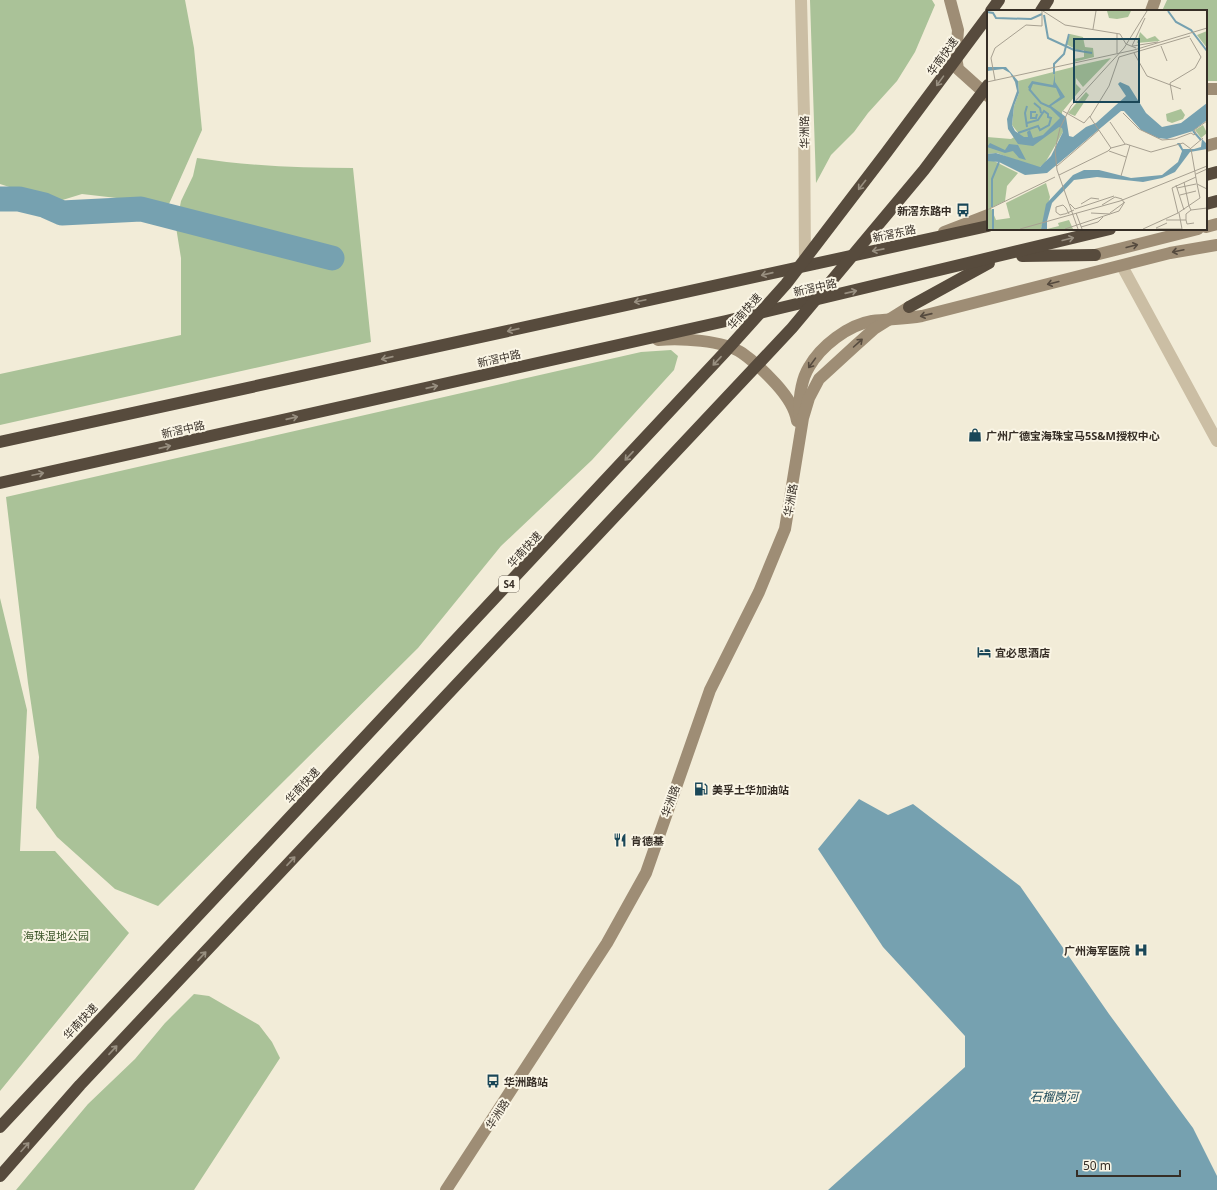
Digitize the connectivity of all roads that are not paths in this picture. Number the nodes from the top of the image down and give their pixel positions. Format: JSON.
{"nodes":[{"id":1,"x":801,"y":0,"type":"edge"},
{"id":2,"x":950,"y":0,"type":"edge"},
{"id":3,"x":999,"y":0,"type":"edge"},
{"id":4,"x":1048,"y":0,"type":"edge"},
{"id":5,"x":1155,"y":0,"type":"edge"},
{"id":6,"x":992,"y":10,"type":"edge"},
{"id":7,"x":1041,"y":10,"type":"edge"},
{"id":8,"x":1151,"y":10,"type":"edge"},
{"id":9,"x":987,"y":17,"type":"edge"},
{"id":10,"x":987,"y":86,"type":"edge"},
{"id":11,"x":1207,"y":89,"type":"edge"},
{"id":12,"x":1217,"y":90,"type":"edge"},
{"id":13,"x":987,"y":95,"type":"edge"},
{"id":14,"x":1217,"y":143,"type":"edge"},
{"id":15,"x":1207,"y":146,"type":"edge"},
{"id":16,"x":1217,"y":172,"type":"edge"},
{"id":17,"x":1207,"y":175,"type":"edge"},
{"id":18,"x":1217,"y":201,"type":"edge"},
{"id":19,"x":1207,"y":204,"type":"edge"},
{"id":20,"x":987,"y":215,"type":"edge"},
{"id":21,"x":1217,"y":224,"type":"edge"},
{"id":22,"x":987,"y":226,"type":"edge"},
{"id":23,"x":1207,"y":227,"type":"edge"},
{"id":24,"x":1106,"y":230,"type":"edge"},
{"id":25,"x":1194,"y":230,"type":"edge"},
{"id":26,"x":916,"y":242,"type":"junction"},
{"id":27,"x":1217,"y":245,"type":"edge"},
{"id":28,"x":1003,"y":256,"type":"junction"},
{"id":29,"x":1095,"y":256,"type":"joint"},
{"id":30,"x":805,"y":265,"type":"junction"},
{"id":31,"x":1122,"y":266,"type":"junction"},
{"id":32,"x":909,"y":307,"type":"joint"},
{"id":33,"x":886,"y":320,"type":"junction"},
{"id":34,"x":621,"y":344,"type":"junction"},
{"id":35,"x":1217,"y":441,"type":"edge"},
{"id":36,"x":0,"y":442,"type":"edge"},
{"id":37,"x":800,"y":446,"type":"junction"},
{"id":38,"x":0,"y":482,"type":"edge"},
{"id":39,"x":0,"y":1127,"type":"edge"},
{"id":40,"x":0,"y":1176,"type":"edge"},
{"id":41,"x":446,"y":1190,"type":"edge"}],
"edges":[{"from":1,"to":30,"type":"street","name":"华洲路"},
{"from":2,"to":13,"type":"main road"},
{"from":3,"to":6,"type":"highway"},
{"from":4,"to":7,"type":"highway"},
{"from":5,"to":8,"type":"main road"},
{"from":9,"to":39,"type":"highway","name":"华南快速","number":"S4","one_way":true,"bridge":true},
{"from":40,"to":10,"type":"highway","one_way":true,"bridge":true},
{"from":11,"to":12,"type":"main road"},
{"from":14,"to":15,"type":"main road"},
{"from":16,"to":17,"type":"highway"},
{"from":18,"to":19,"type":"highway"},
{"from":20,"to":26,"type":"main road"},
{"from":21,"to":23,"type":"main road"},
{"from":22,"to":26,"type":"highway","name":"新滘东路"},
{"from":28,"to":24,"type":"highway","one_way":true},
{"from":29,"to":25,"type":"main road","one_way":true},
{"from":26,"to":30,"type":"highway","name":"新滘东路","one_way":true},
{"from":27,"to":31,"type":"main road","one_way":true},
{"from":28,"to":29,"type":"highway"},
{"from":28,"to":32,"type":"highway"},
{"from":34,"to":28,"type":"highway","name":"新滘中路","one_way":true},
{"from":30,"to":36,"type":"highway","one_way":true},
{"from":31,"to":33,"type":"main road","one_way":true},
{"from":31,"to":35,"type":"street"},
{"from":32,"to":33,"type":"main road"},
{"from":37,"to":33,"type":"main road","one_way":true},
{"from":33,"to":37,"type":"main road","one_way":true},
{"from":34,"to":37,"type":"main road"},
{"from":38,"to":34,"type":"highway","name":"新滘中路","one_way":true},
{"from":37,"to":41,"type":"main road","name":"华洲路"}]}
